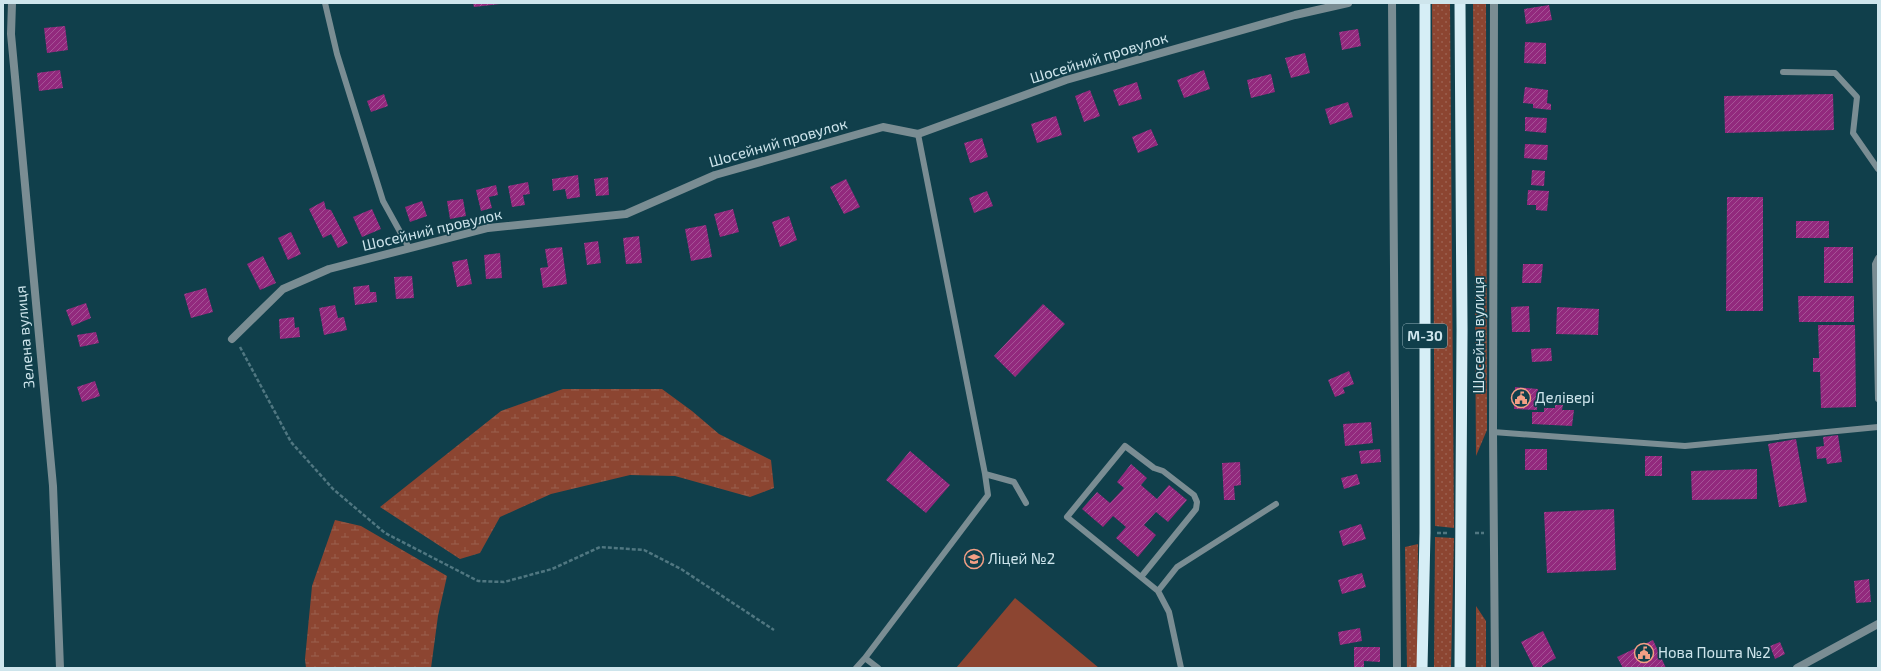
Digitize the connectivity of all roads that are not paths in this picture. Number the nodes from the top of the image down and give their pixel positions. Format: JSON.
{"nodes":[{"id":1,"x":12,"y":3,"type":"edge"},
{"id":2,"x":325,"y":3,"type":"edge"},
{"id":3,"x":1348,"y":3,"type":"edge"},
{"id":4,"x":1392,"y":3,"type":"edge"},
{"id":5,"x":1425,"y":3,"type":"edge"},
{"id":6,"x":1460,"y":3,"type":"edge"},
{"id":7,"x":1494,"y":3,"type":"edge"},
{"id":8,"x":1783,"y":72,"type":"dead end"},
{"id":9,"x":918,"y":134,"type":"junction"},
{"id":10,"x":1878,"y":169,"type":"edge"},
{"id":11,"x":409,"y":248,"type":"junction"},
{"id":12,"x":1878,"y":258,"type":"edge"},
{"id":13,"x":232,"y":339,"type":"road end"},
{"id":14,"x":1878,"y":399,"type":"edge"},
{"id":15,"x":1878,"y":427,"type":"edge"},
{"id":16,"x":1493,"y":432,"type":"junction"},
{"id":17,"x":985,"y":474,"type":"junction"},
{"id":18,"x":1026,"y":503,"type":"dead end"},
{"id":19,"x":1276,"y":504,"type":"dead end"},
{"id":20,"x":1141,"y":577,"type":"junction"},
{"id":21,"x":1158,"y":591,"type":"junction"},
{"id":22,"x":1878,"y":624,"type":"edge"},
{"id":23,"x":865,"y":658,"type":"junction"},
{"id":24,"x":60,"y":668,"type":"edge"},
{"id":25,"x":856,"y":668,"type":"edge"},
{"id":26,"x":878,"y":668,"type":"edge"},
{"id":27,"x":1181,"y":668,"type":"edge"},
{"id":28,"x":1397,"y":668,"type":"edge"},
{"id":29,"x":1422,"y":668,"type":"edge"},
{"id":30,"x":1460,"y":668,"type":"edge"},
{"id":31,"x":1495,"y":668,"type":"edge"},
{"id":32,"x":1797,"y":668,"type":"edge"}],
"edges":[{"from":1,"to":24,"type":"street","name":"Зелена вулиця"},
{"from":2,"to":11,"type":"lane"},
{"from":3,"to":9,"type":"street","name":"Шосейний провулок"},
{"from":4,"to":28,"type":"street"},
{"from":5,"to":29,"type":"highway","number":"М-30"},
{"from":6,"to":30,"type":"highway","number":"М-30"},
{"from":7,"to":16,"type":"street","name":"Шосейна вулиця"},
{"from":8,"to":10,"type":"lane"},
{"from":9,"to":11,"type":"street","name":"Шосейний провулок"},
{"from":9,"to":17,"type":"lane"},
{"from":11,"to":13,"type":"street","name":"Шосейний провулок"},
{"from":12,"to":14,"type":"lane"},
{"from":15,"to":16,"type":"lane"},
{"from":16,"to":31,"type":"street","name":"Шосейна вулиця"},
{"from":17,"to":18,"type":"lane"},
{"from":17,"to":23,"type":"lane"},
{"from":19,"to":21,"type":"lane"},
{"from":20,"to":20,"type":"lane"},
{"from":20,"to":21,"type":"lane"},
{"from":21,"to":27,"type":"lane"},
{"from":22,"to":32,"type":"street"},
{"from":23,"to":25,"type":"lane"},
{"from":23,"to":26,"type":"lane"}]}
